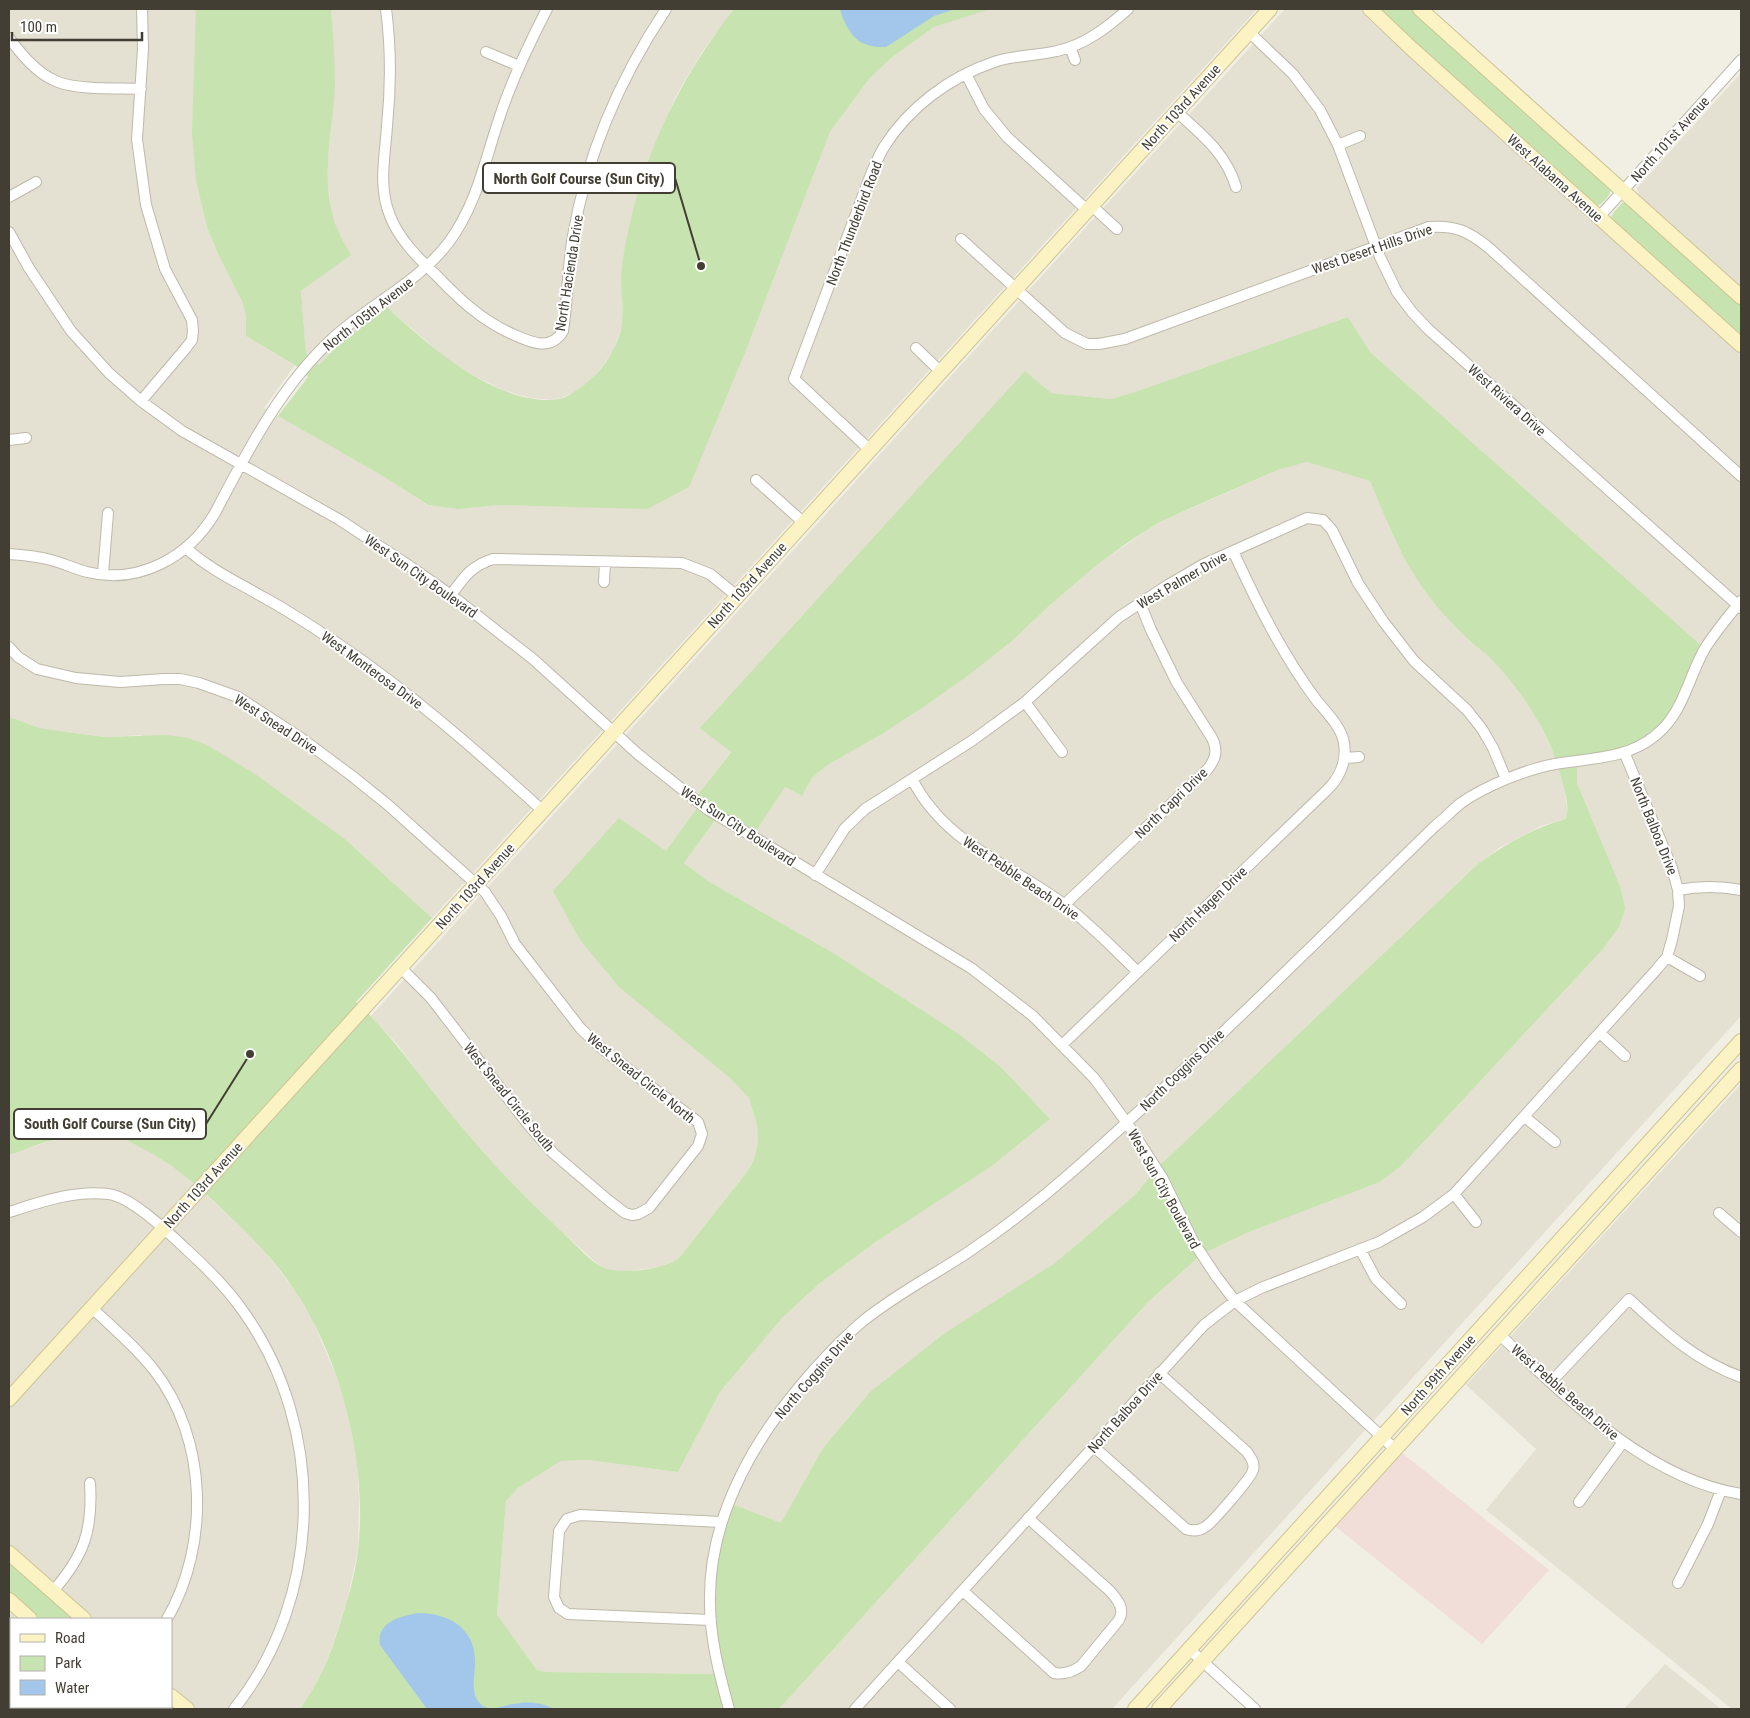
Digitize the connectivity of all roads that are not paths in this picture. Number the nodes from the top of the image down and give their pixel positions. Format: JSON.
{"nodes":[{"id":1,"x":142,"y":9,"type":"edge"},
{"id":2,"x":386,"y":9,"type":"edge"},
{"id":3,"x":547,"y":9,"type":"edge"},
{"id":4,"x":666,"y":9,"type":"edge"},
{"id":5,"x":1128,"y":9,"type":"edge"},
{"id":6,"x":1270,"y":9,"type":"edge"},
{"id":7,"x":1370,"y":9,"type":"edge"},
{"id":8,"x":1420,"y":9,"type":"edge"},
{"id":9,"x":1249,"y":32,"type":"junction"},
{"id":10,"x":9,"y":38,"type":"edge"},
{"id":11,"x":1070,"y":47,"type":"junction"},
{"id":12,"x":486,"y":52,"type":"dead end"},
{"id":13,"x":1075,"y":60,"type":"dead end"},
{"id":14,"x":519,"y":66,"type":"junction"},
{"id":15,"x":1739,"y":67,"type":"edge"},
{"id":16,"x":966,"y":74,"type":"junction"},
{"id":17,"x":141,"y":89,"type":"junction"},
{"id":18,"x":1177,"y":112,"type":"junction"},
{"id":19,"x":1360,"y":136,"type":"dead end"},
{"id":20,"x":1338,"y":145,"type":"junction"},
{"id":21,"x":36,"y":182,"type":"dead end"},
{"id":22,"x":1236,"y":188,"type":"dead end"},
{"id":23,"x":1622,"y":191,"type":"junction"},
{"id":24,"x":9,"y":197,"type":"edge"},
{"id":25,"x":1090,"y":208,"type":"junction"},
{"id":26,"x":1599,"y":218,"type":"junction"},
{"id":27,"x":1117,"y":229,"type":"dead end"},
{"id":28,"x":9,"y":232,"type":"edge"},
{"id":29,"x":962,"y":239,"type":"dead end"},
{"id":30,"x":1375,"y":246,"type":"junction"},
{"id":31,"x":427,"y":267,"type":"junction"},
{"id":32,"x":1016,"y":289,"type":"junction"},
{"id":33,"x":1741,"y":298,"type":"edge"},
{"id":34,"x":1741,"y":345,"type":"edge"},
{"id":35,"x":916,"y":348,"type":"dead end"},
{"id":36,"x":941,"y":372,"type":"junction"},
{"id":37,"x":141,"y":401,"type":"junction"},
{"id":38,"x":26,"y":438,"type":"dead end"},
{"id":39,"x":9,"y":440,"type":"edge"},
{"id":40,"x":870,"y":450,"type":"junction"},
{"id":41,"x":240,"y":465,"type":"junction"},
{"id":42,"x":1741,"y":476,"type":"edge"},
{"id":43,"x":756,"y":480,"type":"dead end"},
{"id":44,"x":108,"y":513,"type":"dead end"},
{"id":45,"x":804,"y":523,"type":"junction"},
{"id":46,"x":186,"y":548,"type":"junction"},
{"id":47,"x":1233,"y":551,"type":"junction"},
{"id":48,"x":9,"y":554,"type":"edge"},
{"id":49,"x":605,"y":562,"type":"junction"},
{"id":50,"x":103,"y":574,"type":"junction"},
{"id":51,"x":604,"y":582,"type":"dead end"},
{"id":52,"x":451,"y":595,"type":"junction"},
{"id":53,"x":738,"y":596,"type":"junction"},
{"id":54,"x":1140,"y":603,"type":"junction"},
{"id":55,"x":1740,"y":605,"type":"edge"},
{"id":56,"x":9,"y":648,"type":"edge"},
{"id":57,"x":1025,"y":702,"type":"junction"},
{"id":58,"x":614,"y":733,"type":"junction"},
{"id":59,"x":1062,"y":752,"type":"dead end"},
{"id":60,"x":1625,"y":754,"type":"junction"},
{"id":61,"x":1360,"y":757,"type":"dead end"},
{"id":62,"x":1345,"y":758,"type":"junction"},
{"id":63,"x":912,"y":779,"type":"junction"},
{"id":64,"x":1506,"y":779,"type":"junction"},
{"id":65,"x":543,"y":811,"type":"junction"},
{"id":66,"x":814,"y":875,"type":"junction"},
{"id":67,"x":477,"y":884,"type":"junction"},
{"id":68,"x":1678,"y":890,"type":"junction"},
{"id":69,"x":1741,"y":890,"type":"edge"},
{"id":70,"x":1064,"y":905,"type":"junction"},
{"id":71,"x":1667,"y":957,"type":"junction"},
{"id":72,"x":401,"y":968,"type":"junction"},
{"id":73,"x":1138,"y":972,"type":"junction"},
{"id":74,"x":1700,"y":976,"type":"dead end"},
{"id":75,"x":1600,"y":1034,"type":"junction"},
{"id":76,"x":1741,"y":1041,"type":"edge"},
{"id":77,"x":1062,"y":1045,"type":"junction"},
{"id":78,"x":1625,"y":1056,"type":"dead end"},
{"id":79,"x":1727,"y":1056,"type":"junction"},
{"id":80,"x":1741,"y":1069,"type":"edge"},
{"id":81,"x":1525,"y":1117,"type":"junction"},
{"id":82,"x":1127,"y":1123,"type":"junction"},
{"id":83,"x":1555,"y":1142,"type":"dead end"},
{"id":84,"x":674,"y":1177,"type":"joint"},
{"id":85,"x":1454,"y":1194,"type":"junction"},
{"id":86,"x":9,"y":1212,"type":"edge"},
{"id":87,"x":1719,"y":1213,"type":"dead end"},
{"id":88,"x":1476,"y":1222,"type":"dead end"},
{"id":89,"x":163,"y":1229,"type":"junction"},
{"id":90,"x":1741,"y":1232,"type":"edge"},
{"id":91,"x":1360,"y":1249,"type":"junction"},
{"id":92,"x":1235,"y":1301,"type":"junction"},
{"id":93,"x":1401,"y":1304,"type":"dead end"},
{"id":94,"x":92,"y":1308,"type":"junction"},
{"id":95,"x":1500,"y":1336,"type":"junction"},
{"id":96,"x":1159,"y":1373,"type":"junction"},
{"id":97,"x":1741,"y":1376,"type":"edge"},
{"id":98,"x":1434,"y":1379,"type":"junction"},
{"id":99,"x":1551,"y":1382,"type":"junction"},
{"id":100,"x":1448,"y":1392,"type":"junction"},
{"id":101,"x":9,"y":1399,"type":"edge"},
{"id":102,"x":1382,"y":1436,"type":"junction"},
{"id":103,"x":1623,"y":1442,"type":"junction"},
{"id":104,"x":1093,"y":1446,"type":"junction"},
{"id":105,"x":1396,"y":1449,"type":"junction"},
{"id":106,"x":90,"y":1483,"type":"dead end"},
{"id":107,"x":1721,"y":1490,"type":"junction"},
{"id":108,"x":1741,"y":1494,"type":"edge"},
{"id":109,"x":1579,"y":1502,"type":"dead end"},
{"id":110,"x":1028,"y":1518,"type":"junction"},
{"id":111,"x":721,"y":1522,"type":"junction"},
{"id":112,"x":9,"y":1552,"type":"edge"},
{"id":113,"x":1265,"y":1565,"type":"junction"},
{"id":114,"x":1280,"y":1577,"type":"junction"},
{"id":115,"x":1678,"y":1583,"type":"dead end"},
{"id":116,"x":52,"y":1591,"type":"junction"},
{"id":117,"x":963,"y":1591,"type":"junction"},
{"id":118,"x":9,"y":1600,"type":"edge"},
{"id":119,"x":29,"y":1618,"type":"edge"},
{"id":120,"x":83,"y":1618,"type":"edge"},
{"id":121,"x":167,"y":1618,"type":"edge"},
{"id":122,"x":711,"y":1620,"type":"junction"},
{"id":123,"x":1189,"y":1649,"type":"junction"},
{"id":124,"x":1202,"y":1661,"type":"junction"},
{"id":125,"x":898,"y":1662,"type":"junction"},
{"id":126,"x":172,"y":1697,"type":"edge"},
{"id":127,"x":186,"y":1709,"type":"edge"},
{"id":128,"x":234,"y":1709,"type":"edge"},
{"id":129,"x":728,"y":1709,"type":"edge"},
{"id":130,"x":855,"y":1709,"type":"edge"},
{"id":131,"x":950,"y":1709,"type":"edge"},
{"id":132,"x":1135,"y":1709,"type":"edge"},
{"id":133,"x":1159,"y":1709,"type":"edge"},
{"id":134,"x":1255,"y":1709,"type":"edge"}],
"edges":[{"from":1,"to":17,"type":"street"},
{"from":2,"to":31,"type":"street"},
{"from":3,"to":14,"type":"street","name":"North 105th Avenue"},
{"from":4,"to":31,"type":"street","name":"North Hacienda Drive"},
{"from":5,"to":11,"type":"street","name":"North Thunderbird Road"},
{"from":6,"to":9,"type":"street","name":"North 103rd Avenue"},
{"from":7,"to":26,"type":"street","name":"West Alabama Avenue"},
{"from":8,"to":23,"type":"street"},
{"from":9,"to":18,"type":"street","name":"North 103rd Avenue"},
{"from":9,"to":20,"type":"street","name":"West Riviera Drive"},
{"from":10,"to":17,"type":"street"},
{"from":11,"to":13,"type":"street"},
{"from":11,"to":16,"type":"street","name":"North Thunderbird Road"},
{"from":12,"to":14,"type":"street"},
{"from":14,"to":31,"type":"street","name":"North 105th Avenue"},
{"from":15,"to":23,"type":"street","name":"North 101st Avenue"},
{"from":16,"to":25,"type":"street"},
{"from":16,"to":40,"type":"street","name":"North Thunderbird Road"},
{"from":17,"to":37,"type":"street"},
{"from":18,"to":22,"type":"street"},
{"from":18,"to":25,"type":"street","name":"North 103rd Avenue"},
{"from":19,"to":20,"type":"street"},
{"from":20,"to":30,"type":"street","name":"West Riviera Drive"},
{"from":21,"to":24,"type":"street"},
{"from":23,"to":26,"type":"street","name":"North 101st Avenue"},
{"from":23,"to":33,"type":"street"},
{"from":25,"to":27,"type":"street"},
{"from":25,"to":32,"type":"street","name":"North 103rd Avenue"},
{"from":26,"to":34,"type":"street","name":"West Alabama Avenue"},
{"from":28,"to":37,"type":"street","name":"West Sun City Boulevard"},
{"from":29,"to":32,"type":"street","name":"West Desert Hills Drive"},
{"from":30,"to":32,"type":"street","name":"West Desert Hills Drive"},
{"from":30,"to":42,"type":"street","name":"West Desert Hills Drive"},
{"from":30,"to":55,"type":"street","name":"West Riviera Drive"},
{"from":31,"to":41,"type":"street","name":"North 105th Avenue"},
{"from":32,"to":36,"type":"street","name":"North 103rd Avenue"},
{"from":35,"to":36,"type":"street"},
{"from":36,"to":40,"type":"street","name":"North 103rd Avenue"},
{"from":37,"to":41,"type":"street","name":"West Sun City Boulevard"},
{"from":38,"to":39,"type":"street"},
{"from":40,"to":45,"type":"street","name":"North 103rd Avenue"},
{"from":41,"to":46,"type":"street","name":"North 105th Avenue"},
{"from":41,"to":52,"type":"street","name":"West Sun City Boulevard"},
{"from":43,"to":45,"type":"street"},
{"from":44,"to":50,"type":"street"},
{"from":45,"to":53,"type":"street","name":"North 103rd Avenue"},
{"from":46,"to":50,"type":"street","name":"North 105th Avenue"},
{"from":46,"to":65,"type":"street","name":"West Monterosa Drive"},
{"from":47,"to":54,"type":"street","name":"West Palmer Drive"},
{"from":47,"to":62,"type":"street"},
{"from":47,"to":64,"type":"street","name":"West Palmer Drive"},
{"from":48,"to":50,"type":"street","name":"North 105th Avenue"},
{"from":49,"to":51,"type":"street"},
{"from":49,"to":52,"type":"street"},
{"from":49,"to":53,"type":"street"},
{"from":52,"to":58,"type":"street","name":"West Sun City Boulevard"},
{"from":53,"to":58,"type":"street","name":"North 103rd Avenue"},
{"from":54,"to":57,"type":"street","name":"West Palmer Drive"},
{"from":54,"to":70,"type":"street","name":"North Capri Drive"},
{"from":55,"to":60,"type":"street","name":"North Coggins Drive"},
{"from":56,"to":67,"type":"street","name":"West Snead Drive"},
{"from":57,"to":59,"type":"street"},
{"from":57,"to":63,"type":"street","name":"West Palmer Drive"},
{"from":58,"to":65,"type":"street","name":"North 103rd Avenue"},
{"from":58,"to":66,"type":"street","name":"West Sun City Boulevard"},
{"from":60,"to":64,"type":"street","name":"North Coggins Drive"},
{"from":60,"to":68,"type":"street","name":"North Balboa Drive"},
{"from":61,"to":62,"type":"street"},
{"from":62,"to":73,"type":"street","name":"North Hagen Drive"},
{"from":63,"to":66,"type":"street","name":"West Palmer Drive"},
{"from":63,"to":70,"type":"street","name":"West Pebble Beach Drive"},
{"from":64,"to":82,"type":"street","name":"North Coggins Drive"},
{"from":65,"to":67,"type":"street","name":"North 103rd Avenue"},
{"from":66,"to":77,"type":"street","name":"West Sun City Boulevard"},
{"from":67,"to":72,"type":"street","name":"North 103rd Avenue"},
{"from":67,"to":84,"type":"street","name":"West Snead Circle North"},
{"from":68,"to":69,"type":"street"},
{"from":68,"to":71,"type":"street","name":"North Balboa Drive"},
{"from":70,"to":73,"type":"street","name":"West Pebble Beach Drive"},
{"from":71,"to":74,"type":"street"},
{"from":71,"to":75,"type":"street","name":"North Balboa Drive"},
{"from":72,"to":84,"type":"street","name":"West Snead Circle South"},
{"from":72,"to":89,"type":"street","name":"North 103rd Avenue"},
{"from":73,"to":77,"type":"street","name":"North Hagen Drive"},
{"from":75,"to":78,"type":"street"},
{"from":75,"to":81,"type":"street","name":"North Balboa Drive"},
{"from":76,"to":79,"type":"street","name":"North 99th Avenue"},
{"from":77,"to":82,"type":"street","name":"West Sun City Boulevard"},
{"from":79,"to":80,"type":"street"},
{"from":79,"to":98,"type":"street","name":"North 99th Avenue"},
{"from":80,"to":95,"type":"street","name":"North 99th Avenue"},
{"from":81,"to":83,"type":"street"},
{"from":81,"to":85,"type":"street","name":"North Balboa Drive"},
{"from":82,"to":92,"type":"street","name":"West Sun City Boulevard"},
{"from":82,"to":111,"type":"street","name":"North Coggins Drive"},
{"from":85,"to":88,"type":"street"},
{"from":85,"to":91,"type":"street","name":"North Balboa Drive"},
{"from":86,"to":89,"type":"street"},
{"from":87,"to":90,"type":"street"},
{"from":89,"to":94,"type":"street","name":"North 103rd Avenue"},
{"from":89,"to":128,"type":"street"},
{"from":91,"to":92,"type":"street","name":"North Balboa Drive"},
{"from":91,"to":93,"type":"street"},
{"from":92,"to":96,"type":"street","name":"North Balboa Drive"},
{"from":92,"to":102,"type":"street","name":"West Sun City Boulevard"},
{"from":94,"to":101,"type":"street","name":"North 103rd Avenue"},
{"from":94,"to":121,"type":"street"},
{"from":95,"to":99,"type":"street","name":"West Pebble Beach Drive"},
{"from":95,"to":100,"type":"street","name":"North 99th Avenue"},
{"from":96,"to":104,"type":"street","name":"North Balboa Drive"},
{"from":96,"to":104,"type":"street"},
{"from":97,"to":99,"type":"street"},
{"from":98,"to":100,"type":"street"},
{"from":98,"to":102,"type":"street","name":"North 99th Avenue"},
{"from":99,"to":103,"type":"street","name":"West Pebble Beach Drive"},
{"from":100,"to":105,"type":"street","name":"North 99th Avenue"},
{"from":102,"to":105,"type":"street","name":"West Sun City Boulevard"},
{"from":102,"to":113,"type":"street","name":"North 99th Avenue"},
{"from":103,"to":107,"type":"street","name":"West Pebble Beach Drive"},
{"from":103,"to":109,"type":"street"},
{"from":104,"to":110,"type":"street","name":"North Balboa Drive"},
{"from":105,"to":114,"type":"street","name":"North 99th Avenue"},
{"from":106,"to":116,"type":"street"},
{"from":107,"to":108,"type":"street","name":"West Pebble Beach Drive"},
{"from":107,"to":115,"type":"street"},
{"from":110,"to":117,"type":"street","name":"North Balboa Drive"},
{"from":110,"to":117,"type":"street"},
{"from":111,"to":122,"type":"street","name":"North Coggins Drive"},
{"from":111,"to":122,"type":"street"},
{"from":112,"to":116,"type":"street"},
{"from":113,"to":114,"type":"street"},
{"from":113,"to":123,"type":"street","name":"North 99th Avenue"},
{"from":114,"to":124,"type":"street","name":"North 99th Avenue"},
{"from":116,"to":120,"type":"street"},
{"from":117,"to":125,"type":"street","name":"North Balboa Drive"},
{"from":118,"to":119,"type":"street"},
{"from":122,"to":129,"type":"street","name":"North Coggins Drive"},
{"from":123,"to":124,"type":"street"},
{"from":123,"to":132,"type":"street","name":"North 99th Avenue"},
{"from":124,"to":133,"type":"street","name":"North 99th Avenue"},
{"from":124,"to":134,"type":"street"},
{"from":125,"to":130,"type":"street","name":"North Balboa Drive"},
{"from":125,"to":131,"type":"street"},
{"from":126,"to":127,"type":"street"}]}
